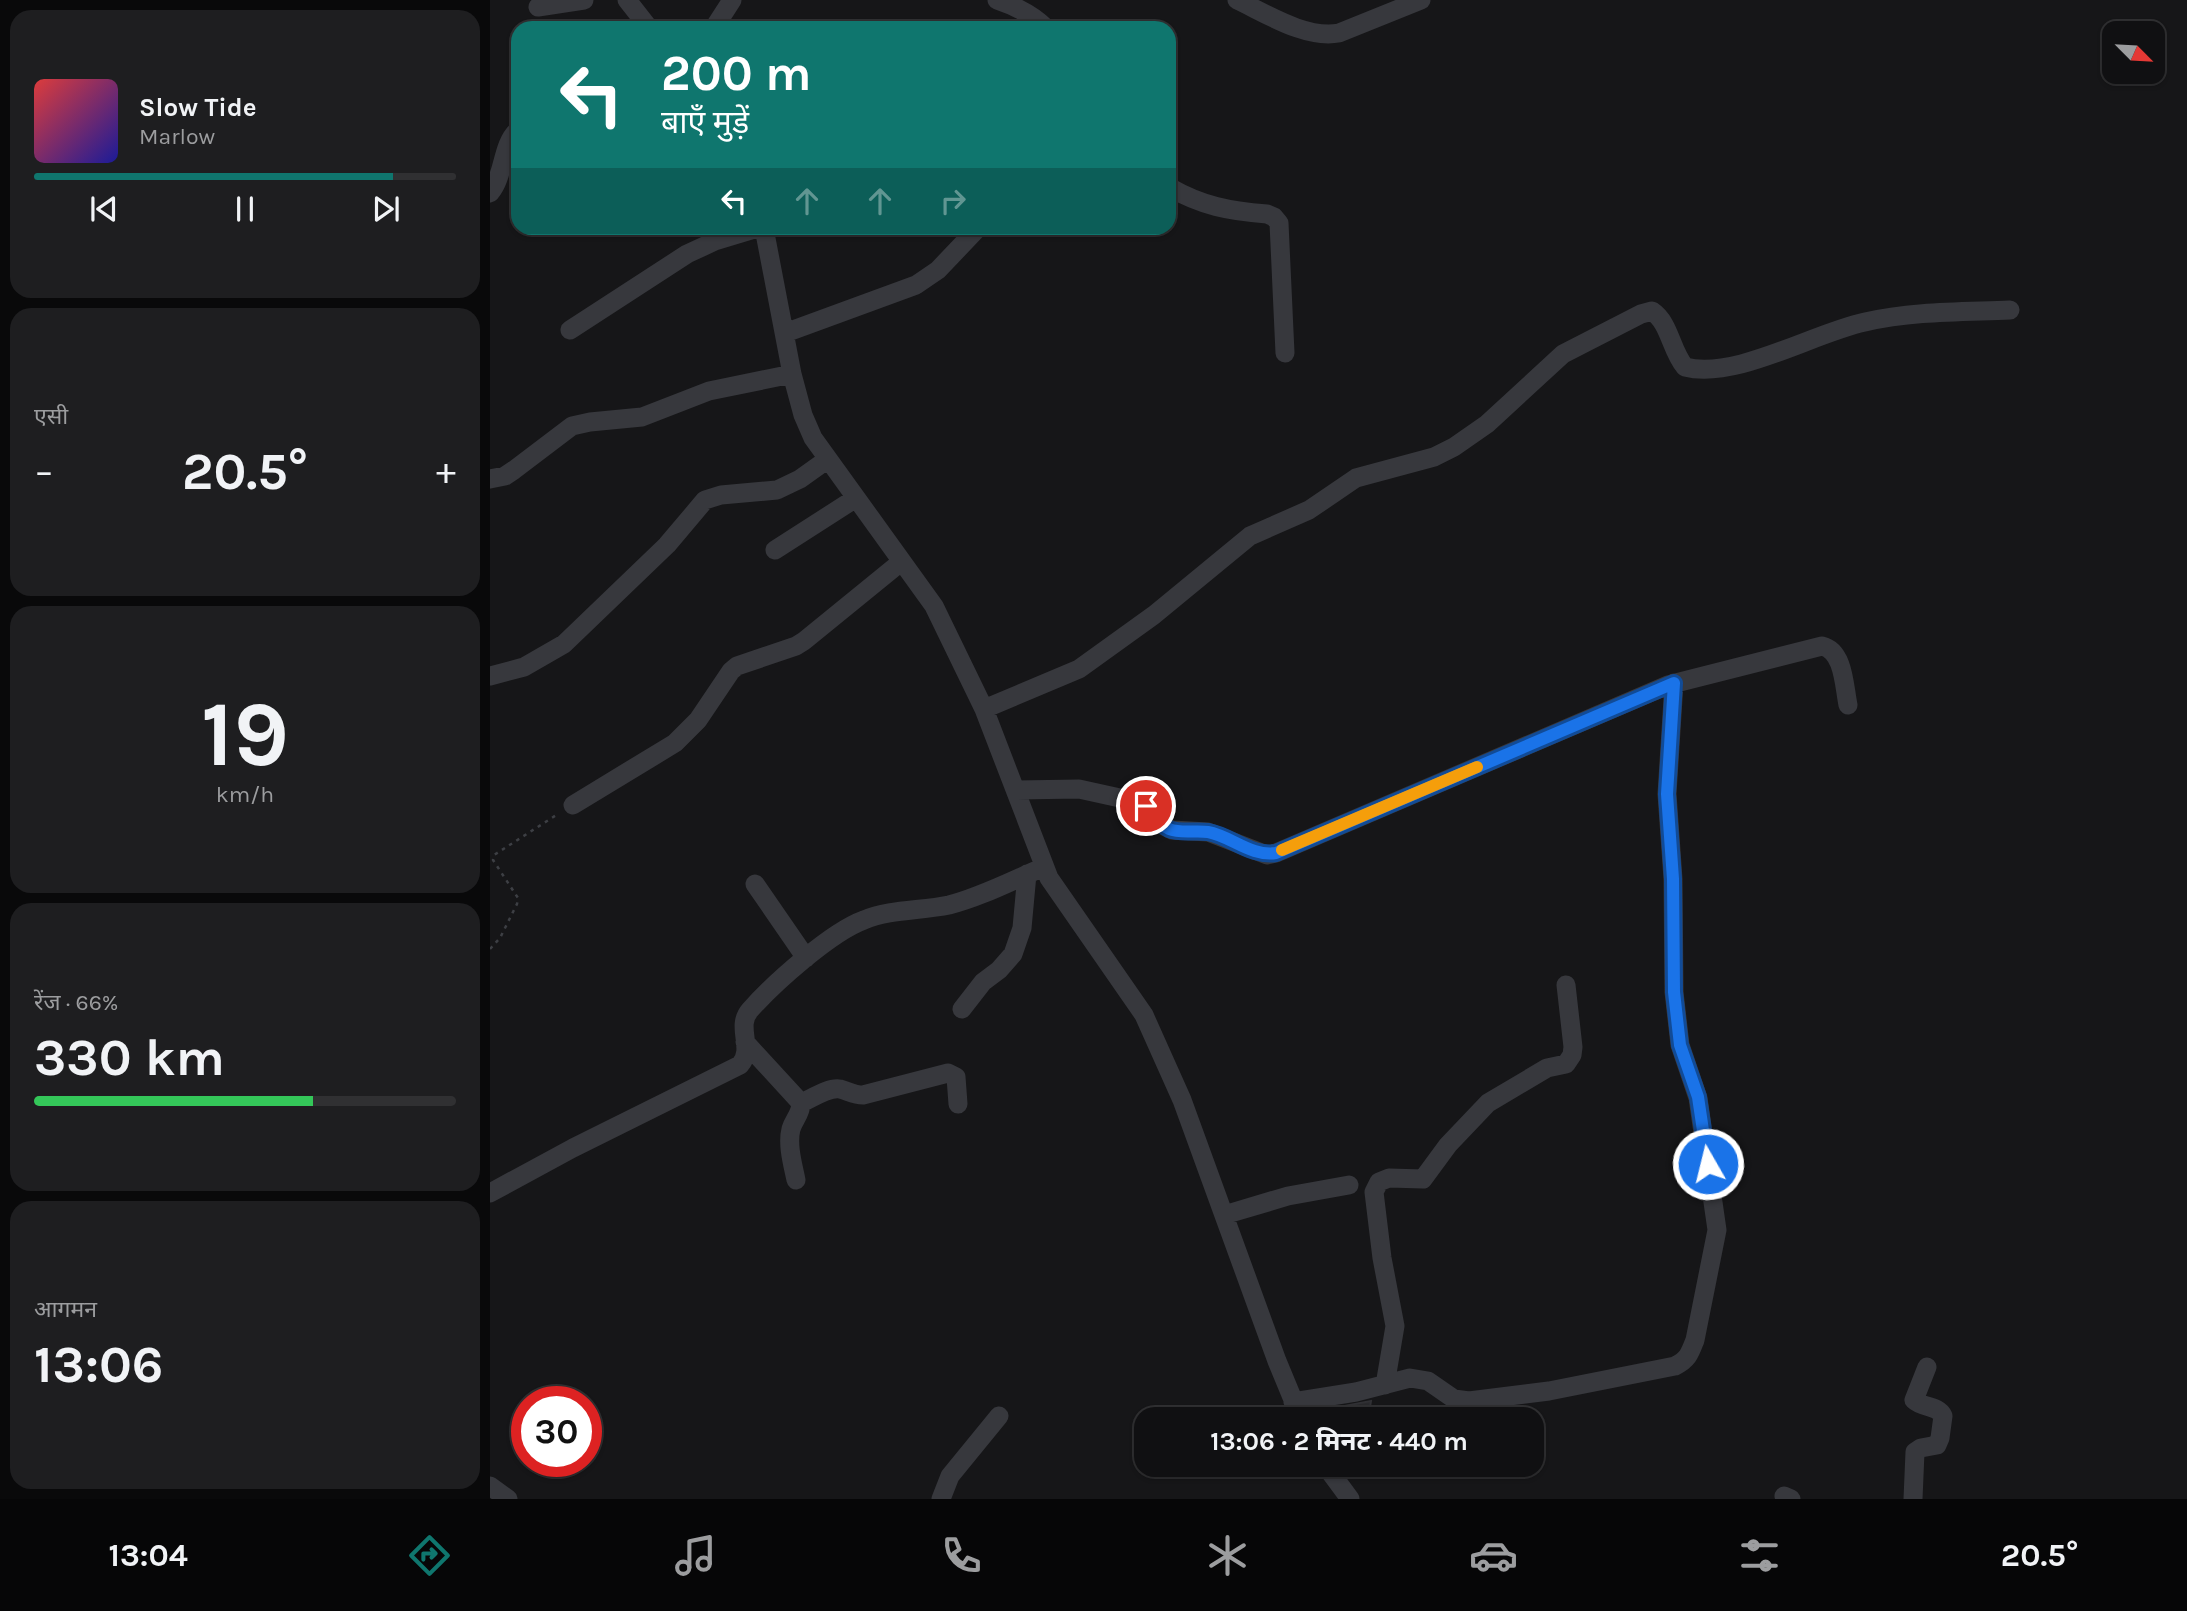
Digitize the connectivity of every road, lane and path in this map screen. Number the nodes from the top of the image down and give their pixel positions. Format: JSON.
{"nodes":[{"id":1,"x":584,"y":0,"type":"edge"},
{"id":2,"x":627,"y":0,"type":"edge"},
{"id":3,"x":732,"y":0,"type":"edge"},
{"id":4,"x":996,"y":0,"type":"edge"},
{"id":5,"x":1237,"y":0,"type":"edge"},
{"id":6,"x":1421,"y":0,"type":"edge"},
{"id":7,"x":1029,"y":6,"type":"edge"},
{"id":8,"x":538,"y":7,"type":"dead end"},
{"id":9,"x":644,"y":21,"type":"edge"},
{"id":10,"x":718,"y":21,"type":"edge"},
{"id":11,"x":1041,"y":21,"type":"edge"},
{"id":12,"x":511,"y":139,"type":"edge"},
{"id":13,"x":1176,"y":191,"type":"edge"},
{"id":14,"x":490,"y":193,"type":"edge"},
{"id":15,"x":735,"y":235,"type":"edge"},
{"id":16,"x":765,"y":235,"type":"edge"},
{"id":17,"x":971,"y":235,"type":"edge"},
{"id":18,"x":2010,"y":310,"type":"dead end"},
{"id":19,"x":570,"y":330,"type":"dead end"},
{"id":20,"x":785,"y":333,"type":"junction"},
{"id":21,"x":1285,"y":353,"type":"dead end"},
{"id":22,"x":792,"y":374,"type":"junction"},
{"id":23,"x":828,"y":459,"type":"junction"},
{"id":24,"x":490,"y":479,"type":"edge"},
{"id":25,"x":856,"y":498,"type":"junction"},
{"id":26,"x":775,"y":550,"type":"dead end"},
{"id":27,"x":901,"y":562,"type":"junction"},
{"id":28,"x":490,"y":676,"type":"edge"},
{"id":29,"x":1674,"y":683,"type":"junction"},
{"id":30,"x":1848,"y":705,"type":"dead end"},
{"id":31,"x":984,"y":709,"type":"junction"},
{"id":32,"x":1017,"y":790,"type":"junction"},
{"id":33,"x":573,"y":805,"type":"joint"},
{"id":34,"x":1036,"y":871,"type":"junction"},
{"id":35,"x":755,"y":884,"type":"dead end"},
{"id":36,"x":490,"y":949,"type":"edge"},
{"id":37,"x":806,"y":958,"type":"junction"},
{"id":38,"x":1566,"y":985,"type":"dead end"},
{"id":39,"x":962,"y":1009,"type":"dead end"},
{"id":40,"x":745,"y":1042,"type":"junction"},
{"id":41,"x":801,"y":1103,"type":"junction"},
{"id":42,"x":958,"y":1104,"type":"dead end"},
{"id":43,"x":796,"y":1180,"type":"dead end"},
{"id":44,"x":1349,"y":1185,"type":"dead end"},
{"id":45,"x":490,"y":1193,"type":"edge"},
{"id":46,"x":1224,"y":1215,"type":"junction"},
{"id":47,"x":1927,"y":1367,"type":"dead end"},
{"id":48,"x":1385,"y":1385,"type":"junction"},
{"id":49,"x":1296,"y":1407,"type":"edge"},
{"id":50,"x":1307,"y":1407,"type":"edge"},
{"id":51,"x":999,"y":1416,"type":"dead end"},
{"id":52,"x":1332,"y":1477,"type":"edge"},
{"id":53,"x":490,"y":1486,"type":"edge"},
{"id":54,"x":1345,"y":1498,"type":"edge"},
{"id":55,"x":508,"y":1499,"type":"edge"},
{"id":56,"x":941,"y":1499,"type":"edge"},
{"id":57,"x":1913,"y":1499,"type":"edge"}],
"edges":[{"from":1,"to":8,"type":"street"},
{"from":2,"to":9,"type":"street"},
{"from":3,"to":10,"type":"street"},
{"from":4,"to":7,"type":"street"},
{"from":5,"to":6,"type":"street"},
{"from":7,"to":11,"type":"street"},
{"from":12,"to":14,"type":"street"},
{"from":13,"to":21,"type":"street"},
{"from":15,"to":19,"type":"street"},
{"from":16,"to":20,"type":"street"},
{"from":17,"to":20,"type":"street"},
{"from":18,"to":31,"type":"street"},
{"from":20,"to":22,"type":"street"},
{"from":22,"to":23,"type":"street"},
{"from":22,"to":24,"type":"street"},
{"from":23,"to":25,"type":"street"},
{"from":23,"to":28,"type":"street"},
{"from":25,"to":26,"type":"street"},
{"from":25,"to":27,"type":"street"},
{"from":27,"to":31,"type":"street"},
{"from":27,"to":33,"type":"street"},
{"from":29,"to":30,"type":"street"},
{"from":29,"to":32,"type":"street"},
{"from":29,"to":48,"type":"street"},
{"from":31,"to":32,"type":"street"},
{"from":32,"to":34,"type":"street"},
{"from":33,"to":36,"type":"path"},
{"from":34,"to":37,"type":"street"},
{"from":34,"to":39,"type":"street"},
{"from":34,"to":46,"type":"street"},
{"from":35,"to":37,"type":"street"},
{"from":37,"to":40,"type":"street"},
{"from":38,"to":48,"type":"street"},
{"from":40,"to":41,"type":"street"},
{"from":40,"to":45,"type":"street"},
{"from":41,"to":42,"type":"street"},
{"from":41,"to":43,"type":"street"},
{"from":44,"to":46,"type":"street"},
{"from":46,"to":49,"type":"street"},
{"from":47,"to":57,"type":"street"},
{"from":48,"to":50,"type":"street"},
{"from":51,"to":56,"type":"street"},
{"from":52,"to":54,"type":"street"},
{"from":53,"to":55,"type":"street"}]}
